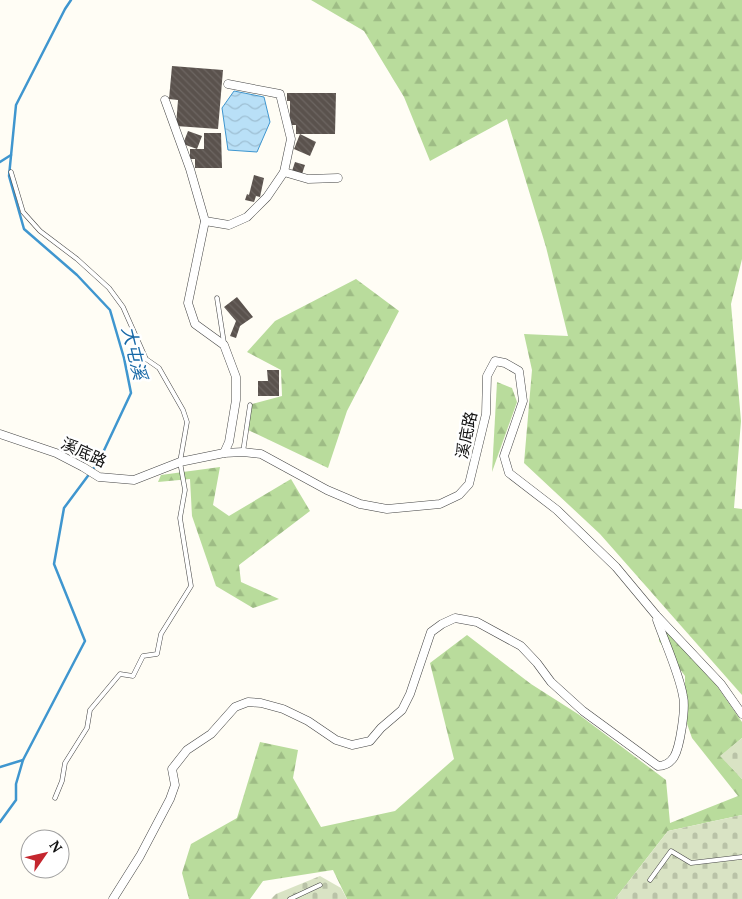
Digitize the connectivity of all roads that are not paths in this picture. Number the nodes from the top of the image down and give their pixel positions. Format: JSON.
{"nodes":[{"id":1,"x":228,"y":84,"type":"dead end"},
{"id":2,"x":165,"y":100,"type":"dead end"},
{"id":3,"x":10,"y":172,"type":"dead end"},
{"id":4,"x":284,"y":172,"type":"junction"},
{"id":5,"x":338,"y":178,"type":"dead end"},
{"id":6,"x":205,"y":221,"type":"junction"},
{"id":7,"x":217,"y":298,"type":"dead end"},
{"id":8,"x":224,"y":345,"type":"junction"},
{"id":9,"x":250,"y":404,"type":"dead end"},
{"id":10,"x":0,"y":434,"type":"edge"},
{"id":11,"x":244,"y":452,"type":"junction"},
{"id":12,"x":224,"y":453,"type":"junction"},
{"id":13,"x":180,"y":462,"type":"junction"},
{"id":14,"x":656,"y":615,"type":"junction"},
{"id":15,"x":742,"y":714,"type":"edge"},
{"id":16,"x":55,"y":798,"type":"dead end"},
{"id":17,"x":742,"y":857,"type":"edge"},
{"id":18,"x":650,"y":880,"type":"dead end"},
{"id":19,"x":320,"y":885,"type":"dead end"},
{"id":20,"x":113,"y":899,"type":"edge"},
{"id":21,"x":290,"y":899,"type":"edge"}],
"edges":[{"from":1,"to":4,"type":"street"},
{"from":2,"to":6,"type":"street"},
{"from":3,"to":13,"type":"lane"},
{"from":4,"to":5,"type":"street"},
{"from":4,"to":6,"type":"street"},
{"from":6,"to":8,"type":"street"},
{"from":7,"to":8,"type":"lane"},
{"from":8,"to":12,"type":"street"},
{"from":9,"to":11,"type":"lane"},
{"from":10,"to":13,"type":"street","name":"溪底路"},
{"from":11,"to":12,"type":"street","name":"溪底路"},
{"from":11,"to":14,"type":"street","name":"溪底路"},
{"from":12,"to":13,"type":"street","name":"溪底路"},
{"from":13,"to":16,"type":"lane"},
{"from":14,"to":15,"type":"street","name":"溪底路"},
{"from":14,"to":20,"type":"street"},
{"from":17,"to":18,"type":"lane"},
{"from":19,"to":21,"type":"lane"}]}
